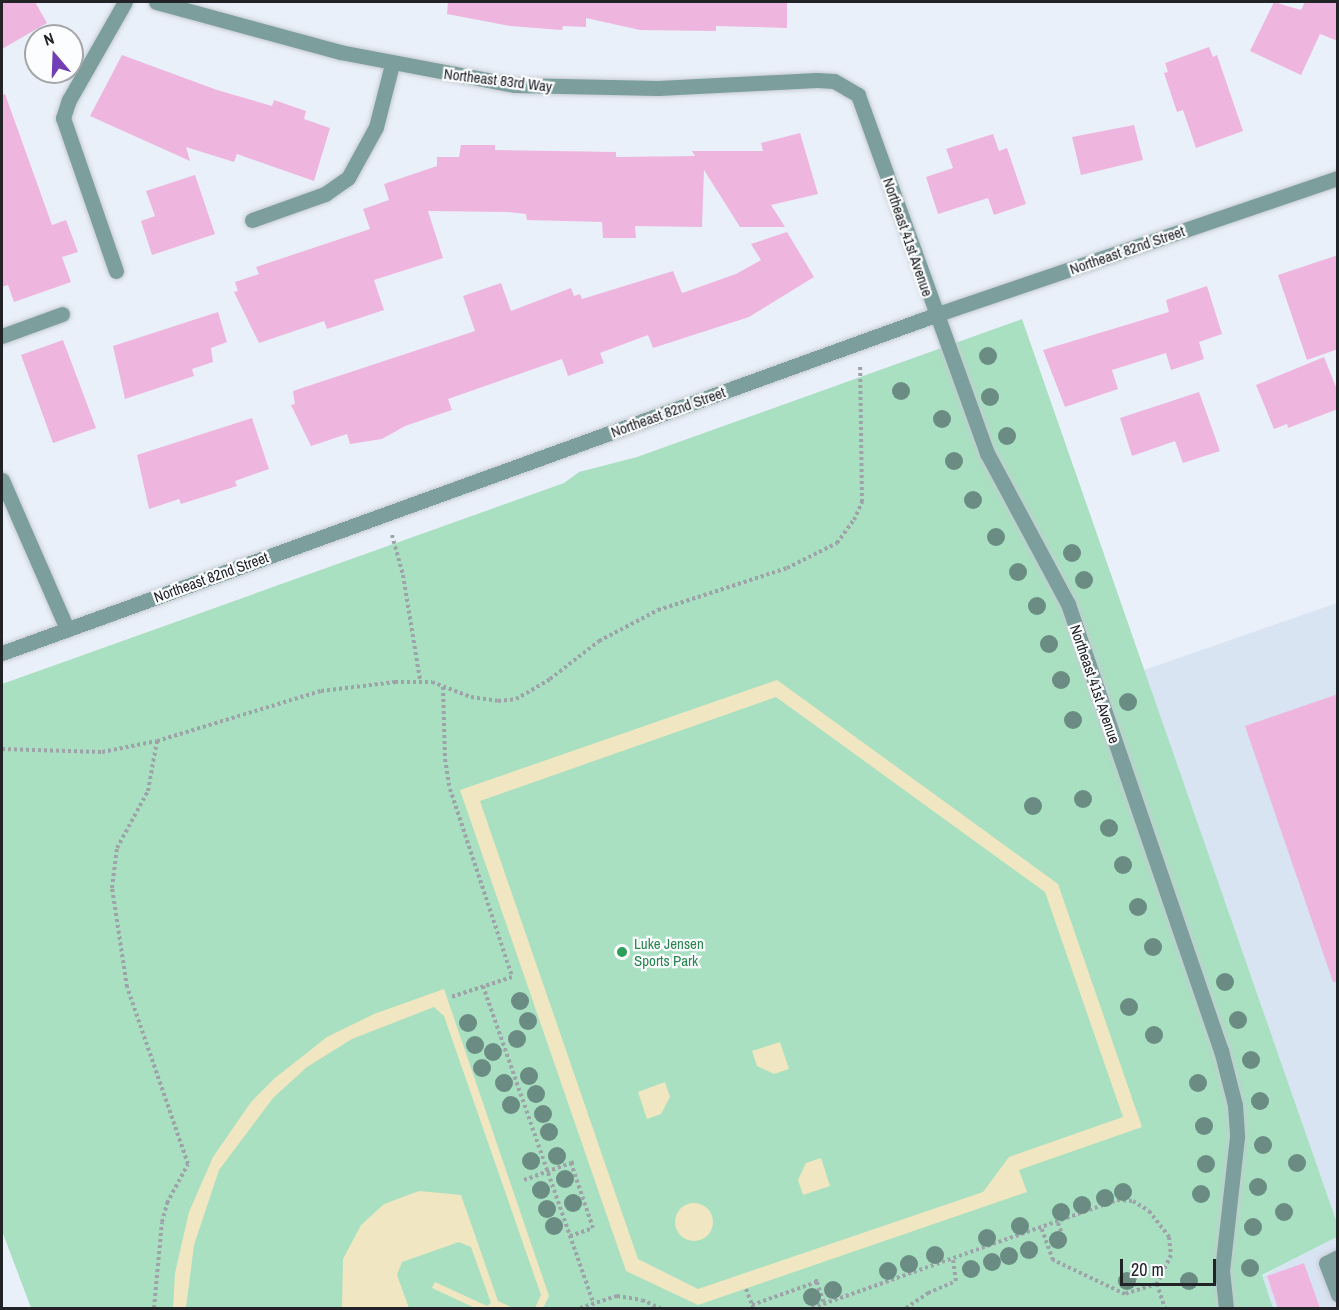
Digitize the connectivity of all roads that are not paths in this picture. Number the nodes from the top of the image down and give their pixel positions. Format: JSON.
{"nodes":[{"id":1,"x":125,"y":2,"type":"edge"},
{"id":2,"x":156,"y":2,"type":"edge"},
{"id":3,"x":392,"y":64,"type":"junction"},
{"id":4,"x":848,"y":88,"type":"joint"},
{"id":5,"x":1338,"y":178,"type":"edge"},
{"id":6,"x":252,"y":220,"type":"dead end"},
{"id":7,"x":116,"y":271,"type":"dead end"},
{"id":8,"x":62,"y":314,"type":"dead end"},
{"id":9,"x":935,"y":315,"type":"junction"},
{"id":10,"x":2,"y":336,"type":"edge"},
{"id":11,"x":2,"y":480,"type":"edge"},
{"id":12,"x":67,"y":629,"type":"junction"},
{"id":13,"x":2,"y":653,"type":"edge"},
{"id":14,"x":1338,"y":1257,"type":"edge"},
{"id":15,"x":1338,"y":1295,"type":"edge"},
{"id":16,"x":1226,"y":1308,"type":"edge"}],
"edges":[{"from":1,"to":7,"type":"street"},
{"from":2,"to":3,"type":"street","name":"Northeast 83rd Way"},
{"from":3,"to":4,"type":"street","name":"Northeast 83rd Way"},
{"from":3,"to":6,"type":"street"},
{"from":4,"to":9,"type":"street","name":"Northeast 41st Avenue"},
{"from":5,"to":9,"type":"street","name":"Northeast 82nd Street"},
{"from":8,"to":10,"type":"street"},
{"from":9,"to":12,"type":"street","name":"Northeast 82nd Street"},
{"from":9,"to":16,"type":"street","name":"Northeast 41st Avenue"},
{"from":11,"to":12,"type":"street"},
{"from":12,"to":13,"type":"street","name":"Northeast 82nd Street"},
{"from":14,"to":15,"type":"street"}]}
